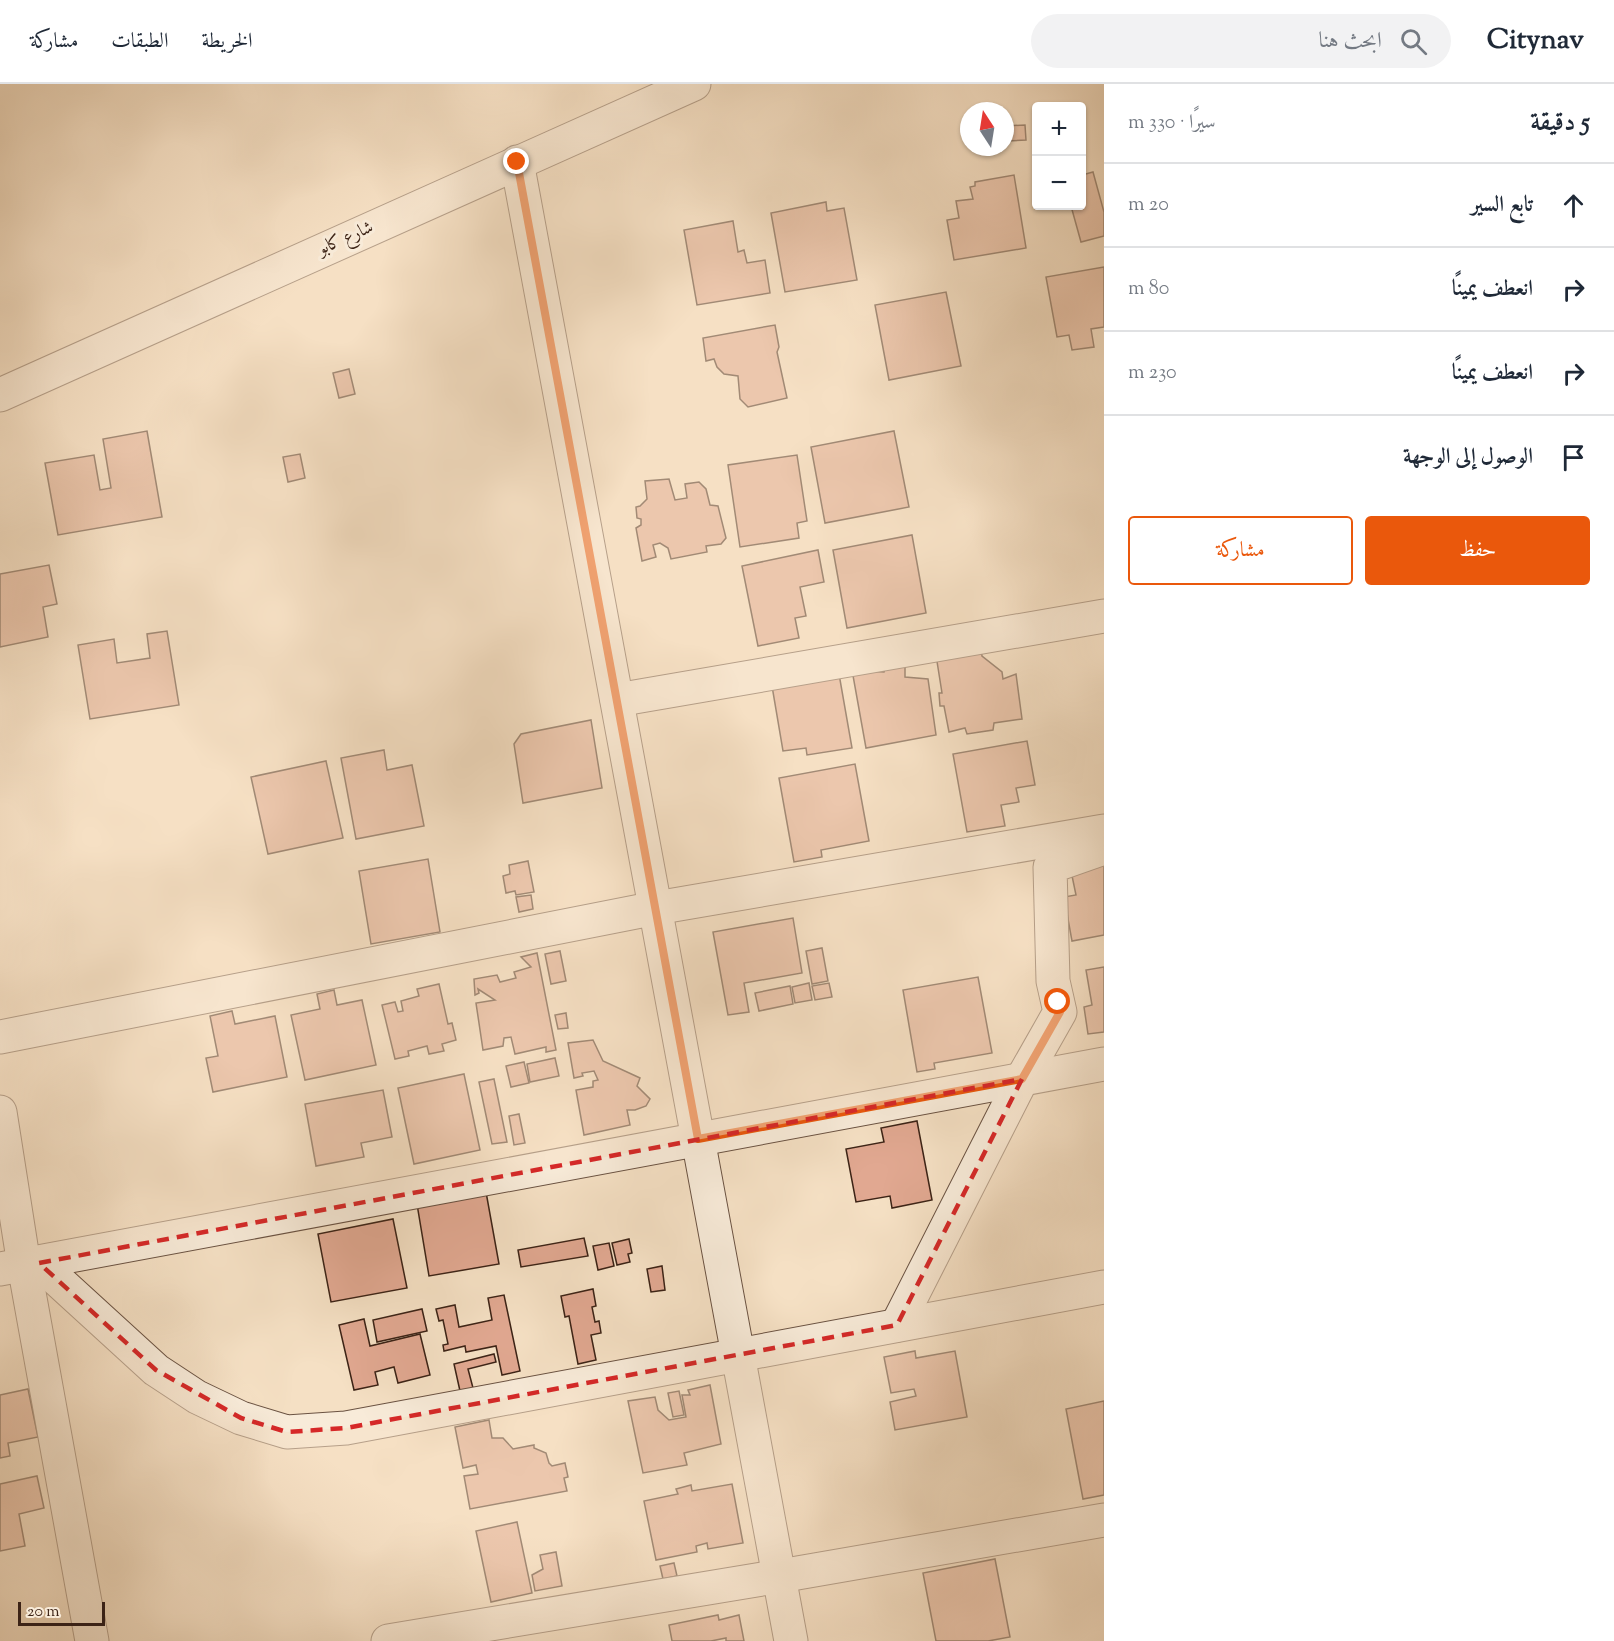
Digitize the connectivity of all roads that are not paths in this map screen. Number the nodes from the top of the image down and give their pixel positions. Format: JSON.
{"nodes":[{"id":1,"x":694,"y":84,"type":"edge"},
{"id":2,"x":517,"y":162,"type":"junction"},
{"id":3,"x":0,"y":395,"type":"edge"},
{"id":4,"x":1104,"y":616,"type":"edge"},
{"id":5,"x":616,"y":700,"type":"junction"},
{"id":6,"x":1104,"y":831,"type":"edge"},
{"id":7,"x":1104,"y":848,"type":"edge"},
{"id":8,"x":656,"y":908,"type":"junction"},
{"id":9,"x":0,"y":1038,"type":"edge"},
{"id":10,"x":1104,"y":1064,"type":"edge"},
{"id":11,"x":1022,"y":1079,"type":"junction"},
{"id":12,"x":0,"y":1112,"type":"edge"},
{"id":13,"x":698,"y":1139,"type":"junction"},
{"id":14,"x":21,"y":1266,"type":"edge"},
{"id":15,"x":1104,"y":1287,"type":"edge"},
{"id":16,"x":897,"y":1325,"type":"junction"},
{"id":17,"x":738,"y":1355,"type":"junction"},
{"id":18,"x":1104,"y":1520,"type":"edge"},
{"id":19,"x":780,"y":1576,"type":"junction"},
{"id":20,"x":92,"y":1641,"type":"edge"},
{"id":21,"x":388,"y":1641,"type":"edge"},
{"id":22,"x":791,"y":1641,"type":"edge"}],
"edges":[{"from":1,"to":2,"type":"street","name":"شارع كابو"},
{"from":2,"to":3,"type":"street","name":"شارع كابو"},
{"from":2,"to":5,"type":"street"},
{"from":4,"to":5,"type":"street"},
{"from":5,"to":8,"type":"street"},
{"from":6,"to":8,"type":"street"},
{"from":7,"to":11,"type":"street"},
{"from":8,"to":9,"type":"street"},
{"from":8,"to":13,"type":"street"},
{"from":10,"to":11,"type":"street"},
{"from":11,"to":13,"type":"street"},
{"from":11,"to":16,"type":"street"},
{"from":12,"to":14,"type":"street"},
{"from":13,"to":14,"type":"street"},
{"from":13,"to":17,"type":"street"},
{"from":14,"to":17,"type":"street"},
{"from":14,"to":20,"type":"street"},
{"from":15,"to":16,"type":"street"},
{"from":16,"to":17,"type":"street"},
{"from":17,"to":19,"type":"street"},
{"from":18,"to":19,"type":"street"},
{"from":19,"to":21,"type":"street"},
{"from":19,"to":22,"type":"street"}]}
